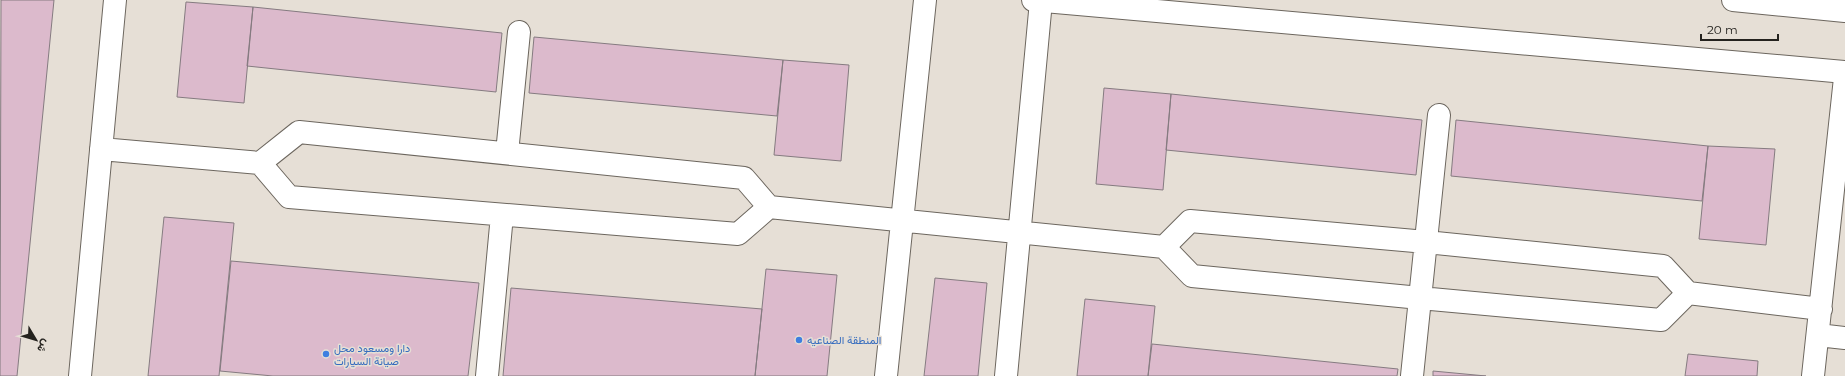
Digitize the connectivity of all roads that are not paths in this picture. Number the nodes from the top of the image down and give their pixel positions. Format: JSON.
{"nodes":[{"id":1,"x":115,"y":0,"type":"edge"},
{"id":2,"x":925,"y":0,"type":"edge"},
{"id":3,"x":1037,"y":0,"type":"edge"},
{"id":4,"x":1733,"y":0,"type":"edge"},
{"id":5,"x":1845,"y":11,"type":"edge"},
{"id":6,"x":519,"y":32,"type":"dead end"},
{"id":7,"x":1845,"y":72,"type":"edge"},
{"id":8,"x":1845,"y":78,"type":"edge"},
{"id":9,"x":1439,"y":115,"type":"dead end"},
{"id":10,"x":101,"y":149,"type":"junction"},
{"id":11,"x":507,"y":153,"type":"junction"},
{"id":12,"x":260,"y":163,"type":"junction"},
{"id":13,"x":1839,"y":188,"type":"edge"},
{"id":14,"x":769,"y":207,"type":"junction"},
{"id":15,"x":502,"y":215,"type":"junction"},
{"id":16,"x":902,"y":220,"type":"junction"},
{"id":17,"x":1019,"y":232,"type":"junction"},
{"id":18,"x":1426,"y":242,"type":"junction"},
{"id":19,"x":1164,"y":247,"type":"junction"},
{"id":20,"x":1688,"y":293,"type":"junction"},
{"id":21,"x":1420,"y":298,"type":"junction"},
{"id":22,"x":1820,"y":309,"type":"junction"},
{"id":23,"x":1818,"y":335,"type":"junction"},
{"id":24,"x":1845,"y":338,"type":"edge"},
{"id":25,"x":80,"y":376,"type":"edge"},
{"id":26,"x":487,"y":376,"type":"edge"},
{"id":27,"x":886,"y":376,"type":"edge"},
{"id":28,"x":1006,"y":376,"type":"edge"},
{"id":29,"x":1412,"y":376,"type":"edge"},
{"id":30,"x":1813,"y":376,"type":"edge"}],
"edges":[{"from":1,"to":10,"type":"street"},
{"from":2,"to":16,"type":"street"},
{"from":3,"to":7,"type":"street"},
{"from":3,"to":17,"type":"street"},
{"from":4,"to":5,"type":"street"},
{"from":6,"to":11,"type":"street"},
{"from":8,"to":13,"type":"street"},
{"from":9,"to":18,"type":"street"},
{"from":10,"to":12,"type":"street"},
{"from":10,"to":25,"type":"street"},
{"from":11,"to":12,"type":"street"},
{"from":11,"to":14,"type":"street"},
{"from":12,"to":15,"type":"street"},
{"from":13,"to":22,"type":"street"},
{"from":14,"to":15,"type":"street"},
{"from":14,"to":16,"type":"street"},
{"from":15,"to":26,"type":"street"},
{"from":16,"to":17,"type":"street"},
{"from":16,"to":27,"type":"street"},
{"from":17,"to":19,"type":"street"},
{"from":17,"to":28,"type":"street"},
{"from":18,"to":19,"type":"street"},
{"from":18,"to":20,"type":"street"},
{"from":18,"to":21,"type":"street"},
{"from":19,"to":21,"type":"street"},
{"from":20,"to":21,"type":"street"},
{"from":20,"to":22,"type":"street"},
{"from":21,"to":29,"type":"street"},
{"from":22,"to":23,"type":"street"},
{"from":23,"to":24,"type":"street"},
{"from":23,"to":30,"type":"street"}]}
